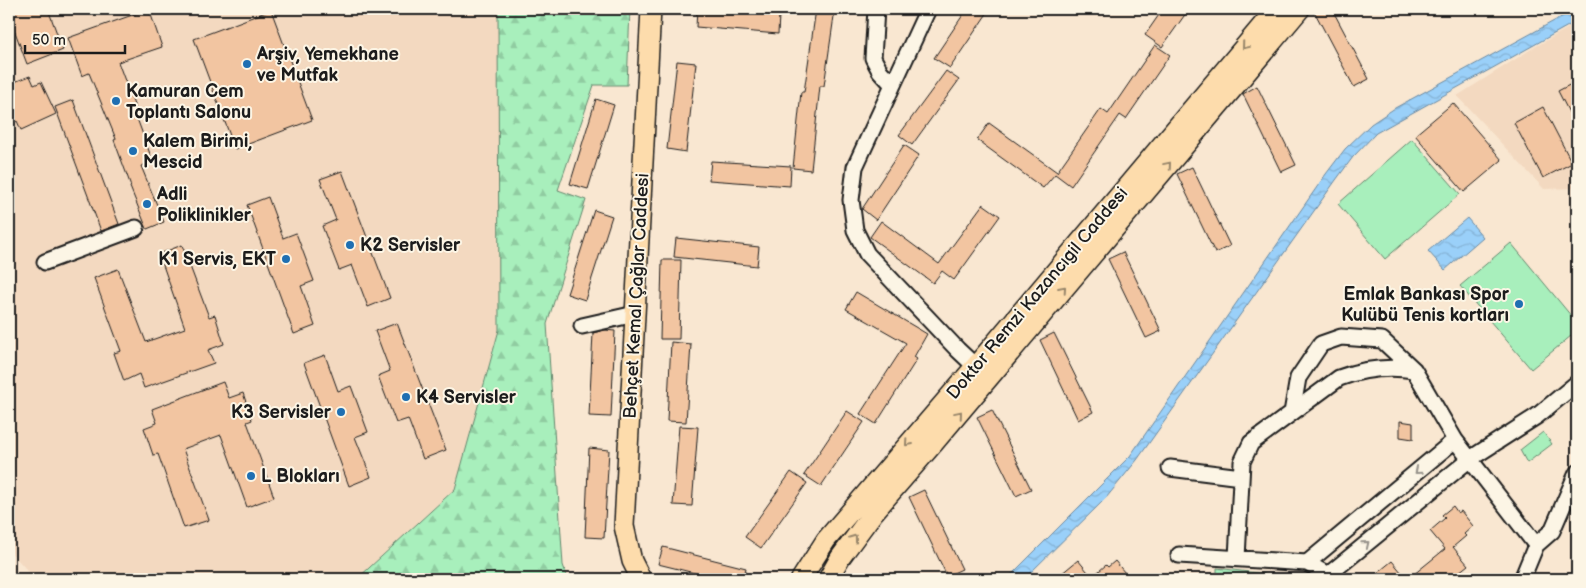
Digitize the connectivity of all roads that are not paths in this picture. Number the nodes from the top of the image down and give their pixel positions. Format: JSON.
{"nodes":[{"id":1,"x":651,"y":9,"type":"edge"},
{"id":2,"x":876,"y":9,"type":"edge"},
{"id":3,"x":928,"y":9,"type":"edge"},
{"id":4,"x":1276,"y":9,"type":"edge"},
{"id":5,"x":1300,"y":9,"type":"edge"},
{"id":6,"x":893,"y":85,"type":"junction"},
{"id":7,"x":136,"y":228,"type":"dead end"},
{"id":8,"x":46,"y":262,"type":"dead end"},
{"id":9,"x":635,"y":314,"type":"junction"},
{"id":10,"x":582,"y":326,"type":"dead end"},
{"id":11,"x":975,"y":366,"type":"junction"},
{"id":12,"x":1414,"y":370,"type":"junction"},
{"id":13,"x":1577,"y":383,"type":"edge"},
{"id":14,"x":1292,"y":413,"type":"junction"},
{"id":15,"x":1455,"y":440,"type":"junction"},
{"id":16,"x":1470,"y":459,"type":"junction"},
{"id":17,"x":1170,"y":468,"type":"dead end"},
{"id":18,"x":1577,"y":473,"type":"edge"},
{"id":19,"x":1241,"y":477,"type":"junction"},
{"id":20,"x":1536,"y":545,"type":"junction"},
{"id":21,"x":1178,"y":555,"type":"dead end"},
{"id":22,"x":1237,"y":558,"type":"junction"},
{"id":23,"x":1307,"y":563,"type":"junction"},
{"id":24,"x":1329,"y":577,"type":"edge"},
{"id":25,"x":641,"y":579,"type":"edge"},
{"id":26,"x":801,"y":579,"type":"edge"},
{"id":27,"x":828,"y":579,"type":"edge"},
{"id":28,"x":1522,"y":579,"type":"edge"}],
"edges":[{"from":1,"to":9,"type":"main road","name":"Behçet Kemal Çağlar Caddesi"},
{"from":2,"to":6,"type":"street"},
{"from":3,"to":6,"type":"street"},
{"from":4,"to":11,"type":"main road","name":"Doktor Remzi Kazancıgil Caddesi","one_way":true},
{"from":27,"to":5,"type":"main road","name":"Doktor Remzi Kazancıgil Caddesi","one_way":true},
{"from":6,"to":11,"type":"street"},
{"from":7,"to":8,"type":"street"},
{"from":9,"to":10,"type":"street"},
{"from":9,"to":25,"type":"main road","name":"Behçet Kemal Çağlar Caddesi"},
{"from":11,"to":26,"type":"main road","name":"Doktor Remzi Kazancıgil Caddesi","one_way":true},
{"from":12,"to":14,"type":"street"},
{"from":12,"to":14,"type":"street"},
{"from":12,"to":15,"type":"street"},
{"from":13,"to":16,"type":"street"},
{"from":14,"to":19,"type":"street"},
{"from":15,"to":16,"type":"street"},
{"from":15,"to":23,"type":"street","one_way":true},
{"from":16,"to":20,"type":"street"},
{"from":24,"to":16,"type":"street","one_way":true},
{"from":17,"to":19,"type":"street"},
{"from":18,"to":20,"type":"street"},
{"from":19,"to":22,"type":"street"},
{"from":20,"to":28,"type":"street"},
{"from":21,"to":22,"type":"street"},
{"from":22,"to":23,"type":"street"},
{"from":23,"to":24,"type":"street"}]}
